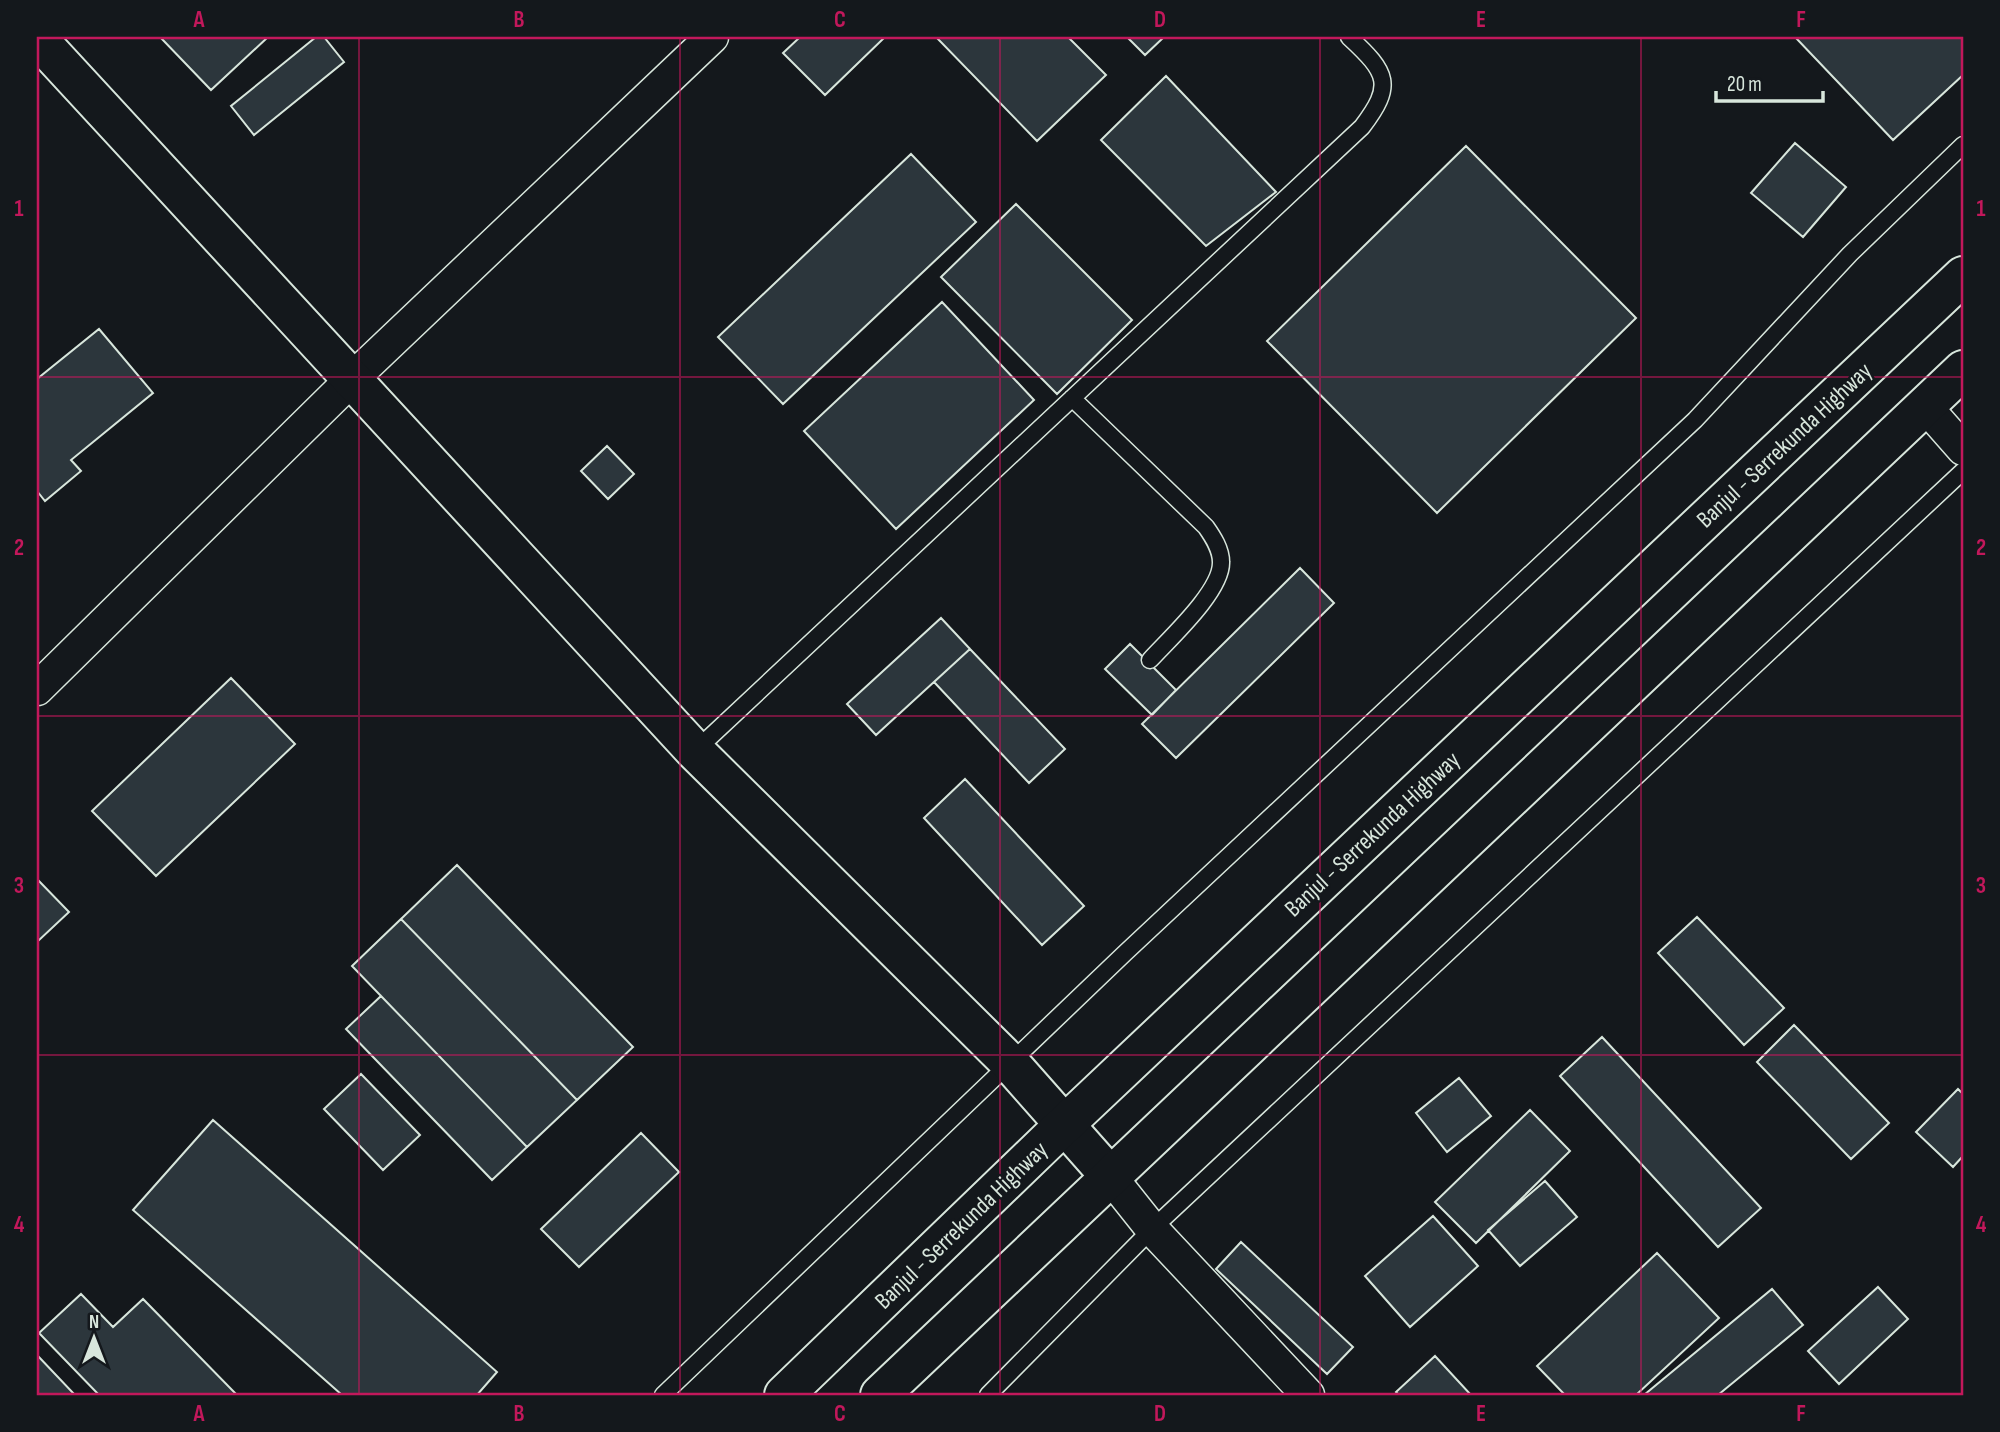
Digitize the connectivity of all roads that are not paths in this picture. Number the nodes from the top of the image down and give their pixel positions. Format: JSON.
{"nodes":[{"id":1,"x":712,"y":37,"type":"edge"},
{"id":2,"x":1349,"y":37,"type":"edge"},
{"id":3,"x":37,"y":38,"type":"edge"},
{"id":4,"x":1963,"y":145,"type":"edge"},
{"id":5,"x":1963,"y":276,"type":"edge"},
{"id":6,"x":1963,"y":370,"type":"edge"},
{"id":7,"x":353,"y":378,"type":"junction"},
{"id":8,"x":1072,"y":398,"type":"junction"},
{"id":9,"x":1926,"y":407,"type":"junction"},
{"id":10,"x":1963,"y":449,"type":"edge"},
{"id":11,"x":1963,"y":471,"type":"edge"},
{"id":12,"x":1150,"y":660,"type":"dead end"},
{"id":13,"x":37,"y":689,"type":"edge"},
{"id":14,"x":695,"y":751,"type":"junction"},
{"id":15,"x":1010,"y":1063,"type":"junction"},
{"id":16,"x":1063,"y":1126,"type":"junction"},
{"id":17,"x":1109,"y":1175,"type":"junction"},
{"id":18,"x":1152,"y":1229,"type":"junction"},
{"id":19,"x":663,"y":1395,"type":"edge"},
{"id":20,"x":784,"y":1395,"type":"edge"},
{"id":21,"x":880,"y":1395,"type":"edge"},
{"id":22,"x":988,"y":1395,"type":"edge"},
{"id":23,"x":1308,"y":1395,"type":"edge"}],
"edges":[{"from":1,"to":7,"type":"street"},
{"from":2,"to":8,"type":"lane"},
{"from":3,"to":7,"type":"main road"},
{"from":4,"to":15,"type":"lane"},
{"from":5,"to":16,"type":"main road","name":"Banjul - Serrekunda Highway"},
{"from":6,"to":9,"type":"main road"},
{"from":7,"to":13,"type":"street"},
{"from":7,"to":14,"type":"main road"},
{"from":8,"to":12,"type":"lane"},
{"from":8,"to":14,"type":"lane"},
{"from":9,"to":10,"type":"street"},
{"from":9,"to":17,"type":"main road"},
{"from":11,"to":18,"type":"lane"},
{"from":14,"to":15,"type":"main road"},
{"from":15,"to":16,"type":"main road"},
{"from":15,"to":19,"type":"lane"},
{"from":16,"to":17,"type":"main road"},
{"from":16,"to":20,"type":"main road","name":"Banjul - Serrekunda Highway"},
{"from":17,"to":18,"type":"street"},
{"from":17,"to":21,"type":"main road"},
{"from":18,"to":22,"type":"lane"},
{"from":18,"to":23,"type":"street"}]}
